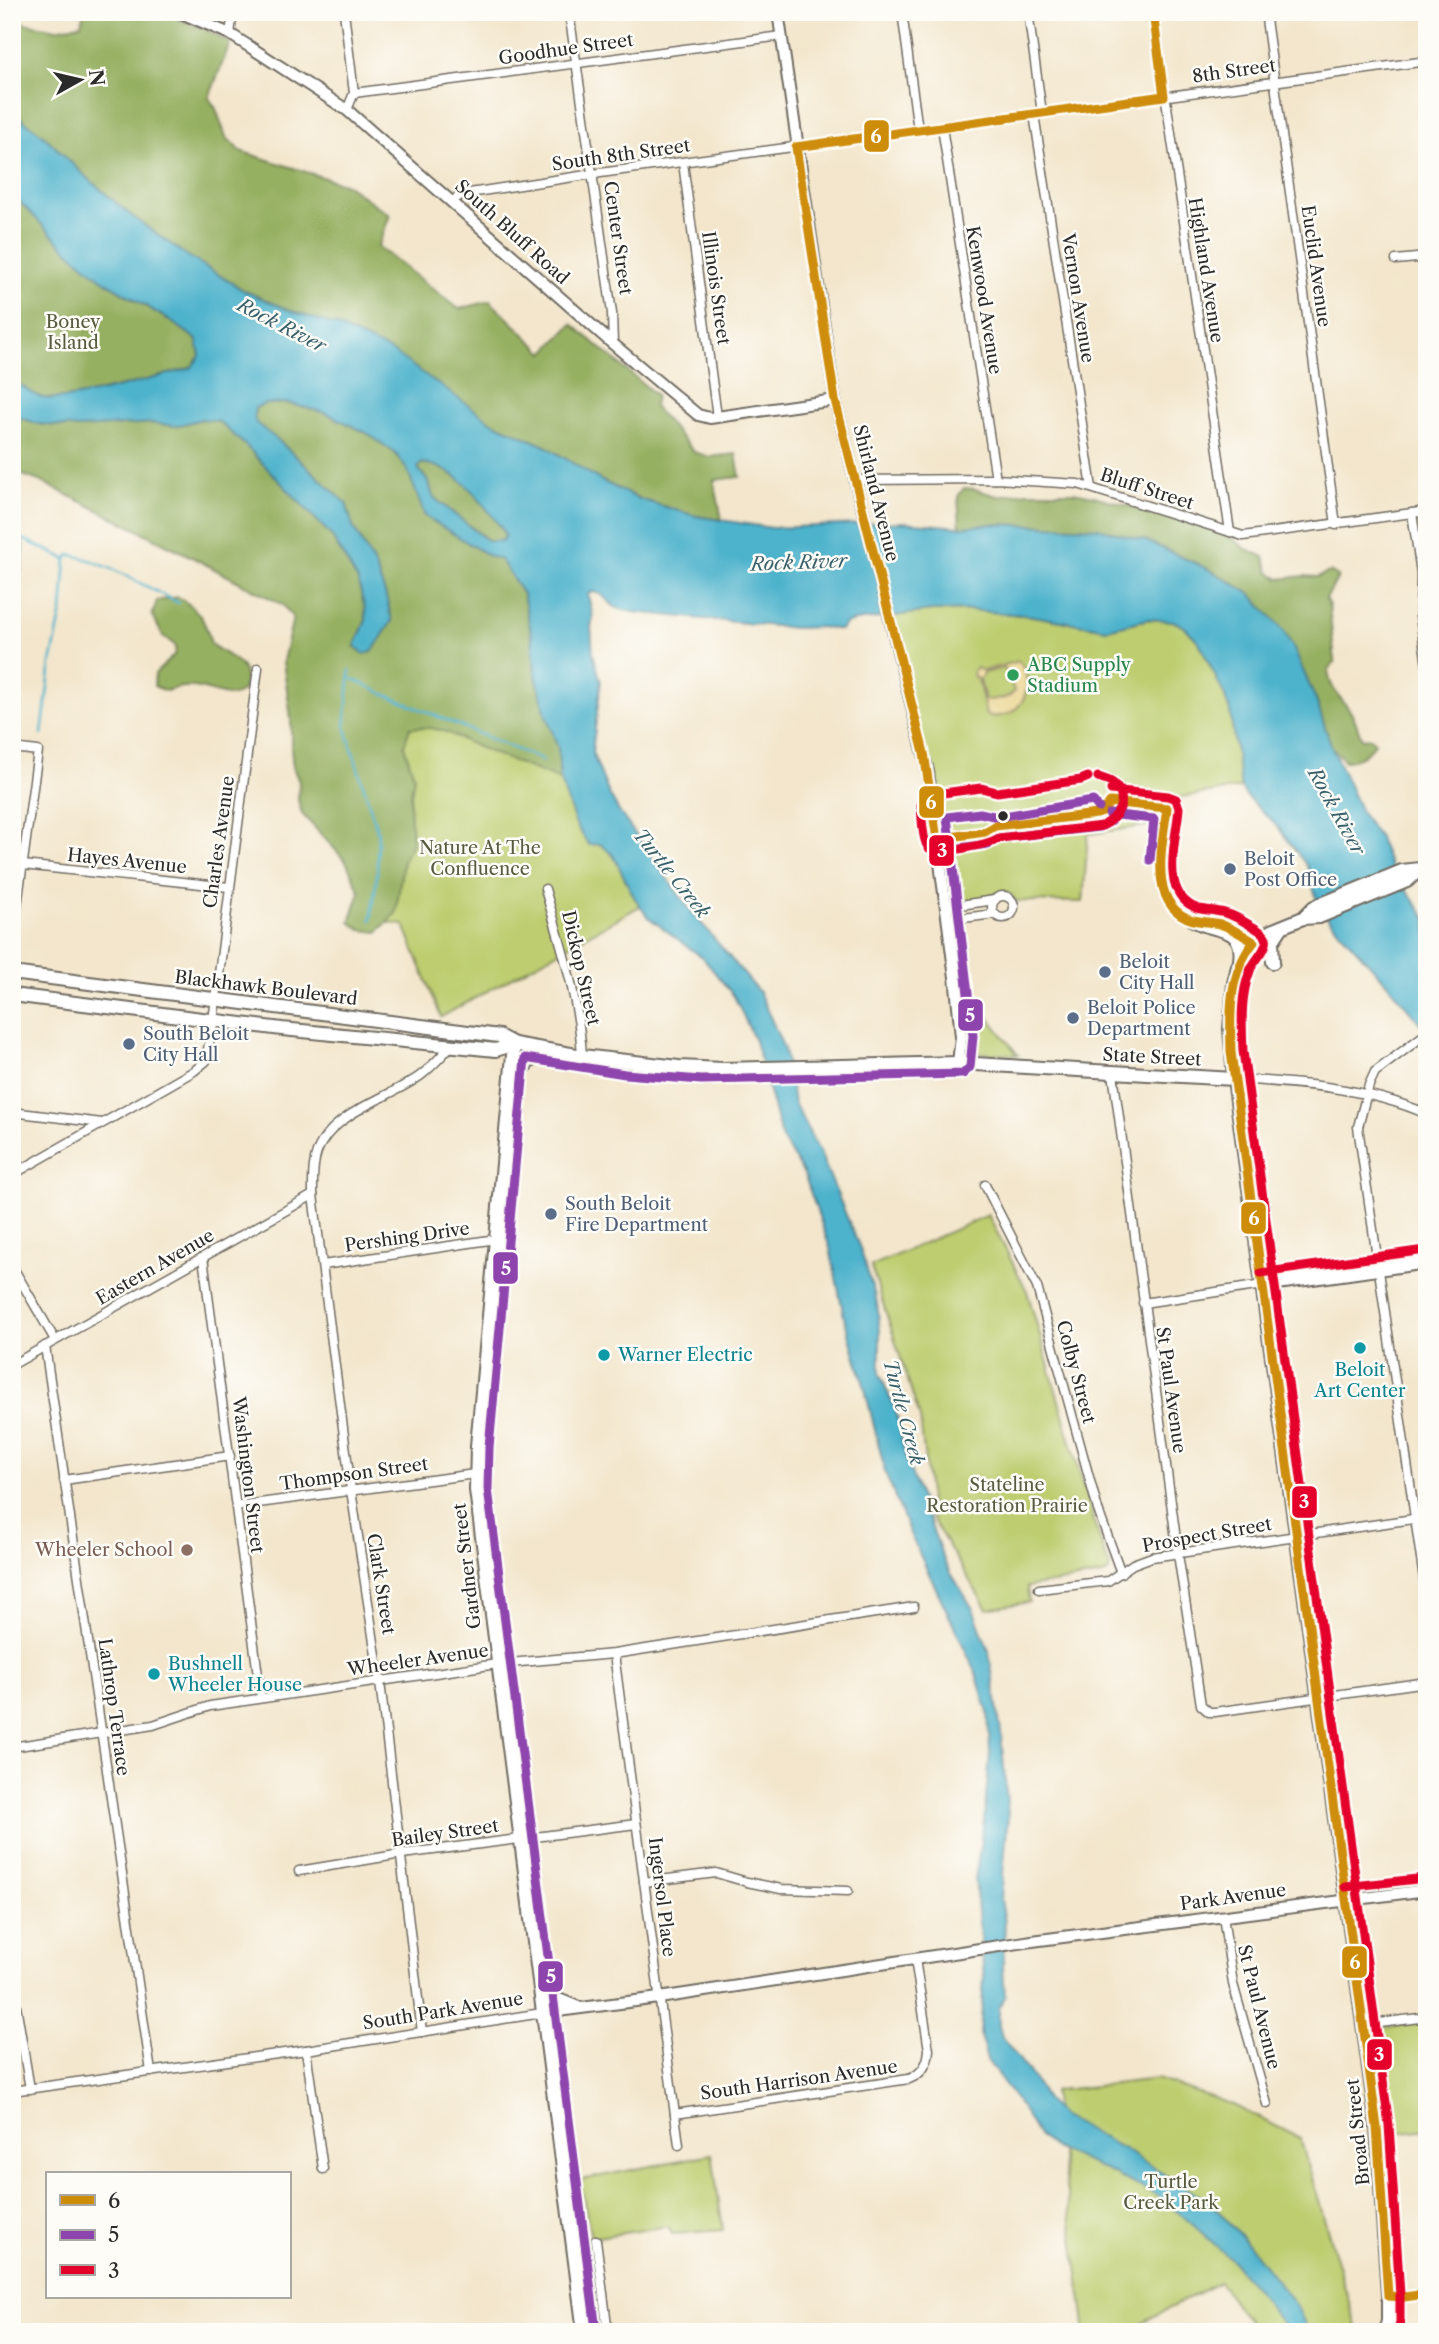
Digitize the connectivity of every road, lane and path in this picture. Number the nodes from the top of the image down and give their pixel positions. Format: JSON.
{"nodes":[{"id":1,"x":179,"y":12,"type":"edge"},
{"id":2,"x":233,"y":12,"type":"edge"},
{"id":3,"x":344,"y":12,"type":"edge"},
{"id":4,"x":569,"y":12,"type":"edge"},
{"id":5,"x":778,"y":12,"type":"edge"},
{"id":6,"x":902,"y":12,"type":"edge"},
{"id":7,"x":1028,"y":12,"type":"edge"},
{"id":8,"x":1153,"y":12,"type":"edge"},
{"id":9,"x":1265,"y":12,"type":"edge"},
{"id":10,"x":230,"y":34,"type":"junction"},
{"id":11,"x":781,"y":36,"type":"junction"},
{"id":12,"x":1427,"y":61,"type":"edge"},
{"id":13,"x":576,"y":64,"type":"junction"},
{"id":14,"x":1274,"y":81,"type":"junction"},
{"id":15,"x":354,"y":93,"type":"junction"},
{"id":16,"x":1164,"y":96,"type":"junction"},
{"id":17,"x":347,"y":110,"type":"junction"},
{"id":18,"x":1038,"y":113,"type":"junction"},
{"id":19,"x":942,"y":127,"type":"junction"},
{"id":20,"x":918,"y":130,"type":"junction"},
{"id":21,"x":796,"y":147,"type":"junction"},
{"id":22,"x":683,"y":163,"type":"junction"},
{"id":23,"x":593,"y":174,"type":"junction"},
{"id":24,"x":452,"y":201,"type":"junction"},
{"id":25,"x":1427,"y":257,"type":"edge"},
{"id":26,"x":1396,"y":260,"type":"dead end"},
{"id":27,"x":612,"y":344,"type":"junction"},
{"id":28,"x":835,"y":400,"type":"junction"},
{"id":29,"x":717,"y":417,"type":"junction"},
{"id":30,"x":996,"y":479,"type":"junction"},
{"id":31,"x":853,"y":480,"type":"junction"},
{"id":32,"x":1092,"y":488,"type":"junction"},
{"id":33,"x":1427,"y":512,"type":"edge"},
{"id":34,"x":1412,"y":513,"type":"junction"},
{"id":35,"x":1336,"y":525,"type":"junction"},
{"id":36,"x":1230,"y":532,"type":"junction"},
{"id":37,"x":1427,"y":666,"type":"edge"},
{"id":38,"x":258,"y":667,"type":"dead end"},
{"id":39,"x":12,"y":748,"type":"edge"},
{"id":40,"x":1167,"y":808,"type":"dead end"},
{"id":41,"x":23,"y":865,"type":"junction"},
{"id":42,"x":1423,"y":868,"type":"edge"},
{"id":43,"x":229,"y":887,"type":"junction"},
{"id":44,"x":545,"y":888,"type":"dead end"},
{"id":45,"x":995,"y":900,"type":"junction"},
{"id":46,"x":946,"y":907,"type":"junction"},
{"id":47,"x":995,"y":914,"type":"junction"},
{"id":48,"x":947,"y":919,"type":"junction"},
{"id":49,"x":1189,"y":919,"type":"junction"},
{"id":50,"x":1284,"y":925,"type":"junction"},
{"id":51,"x":1254,"y":942,"type":"junction"},
{"id":52,"x":12,"y":943,"type":"edge"},
{"id":53,"x":1240,"y":961,"type":"junction"},
{"id":54,"x":1273,"y":962,"type":"dead end"},
{"id":55,"x":12,"y":973,"type":"edge"},
{"id":56,"x":12,"y":995,"type":"edge"},
{"id":57,"x":216,"y":999,"type":"junction"},
{"id":58,"x":213,"y":1021,"type":"junction"},
{"id":59,"x":1425,"y":1035,"type":"edge"},
{"id":60,"x":514,"y":1044,"type":"junction"},
{"id":61,"x":451,"y":1046,"type":"junction"},
{"id":62,"x":556,"y":1051,"type":"junction"},
{"id":63,"x":582,"y":1056,"type":"junction"},
{"id":64,"x":912,"y":1063,"type":"joint"},
{"id":65,"x":958,"y":1063,"type":"junction"},
{"id":66,"x":1113,"y":1073,"type":"junction"},
{"id":67,"x":1234,"y":1079,"type":"junction"},
{"id":68,"x":511,"y":1088,"type":"junction"},
{"id":69,"x":1366,"y":1094,"type":"junction"},
{"id":70,"x":12,"y":1112,"type":"edge"},
{"id":71,"x":1427,"y":1114,"type":"edge"},
{"id":72,"x":102,"y":1123,"type":"junction"},
{"id":73,"x":12,"y":1175,"type":"edge"},
{"id":74,"x":985,"y":1185,"type":"dead end"},
{"id":75,"x":313,"y":1195,"type":"junction"},
{"id":76,"x":496,"y":1239,"type":"junction"},
{"id":77,"x":203,"y":1257,"type":"junction"},
{"id":78,"x":1427,"y":1262,"type":"edge"},
{"id":79,"x":323,"y":1265,"type":"junction"},
{"id":80,"x":12,"y":1266,"type":"edge"},
{"id":81,"x":1379,"y":1269,"type":"junction"},
{"id":82,"x":1263,"y":1285,"type":"junction"},
{"id":83,"x":1143,"y":1303,"type":"junction"},
{"id":84,"x":55,"y":1340,"type":"junction"},
{"id":85,"x":45,"y":1346,"type":"junction"},
{"id":86,"x":12,"y":1365,"type":"edge"},
{"id":87,"x":230,"y":1456,"type":"junction"},
{"id":88,"x":475,"y":1474,"type":"junction"},
{"id":89,"x":64,"y":1479,"type":"junction"},
{"id":90,"x":351,"y":1490,"type":"junction"},
{"id":91,"x":237,"y":1506,"type":"junction"},
{"id":92,"x":1427,"y":1517,"type":"edge"},
{"id":93,"x":1416,"y":1518,"type":"junction"},
{"id":94,"x":1296,"y":1536,"type":"junction"},
{"id":95,"x":1178,"y":1554,"type":"junction"},
{"id":96,"x":1121,"y":1573,"type":"junction"},
{"id":97,"x":1039,"y":1589,"type":"dead end"},
{"id":98,"x":1427,"y":1600,"type":"edge"},
{"id":99,"x":914,"y":1608,"type":"dead end"},
{"id":100,"x":614,"y":1654,"type":"junction"},
{"id":101,"x":497,"y":1664,"type":"junction"},
{"id":102,"x":380,"y":1682,"type":"junction"},
{"id":103,"x":1427,"y":1682,"type":"edge"},
{"id":104,"x":1318,"y":1697,"type":"junction"},
{"id":105,"x":261,"y":1698,"type":"junction"},
{"id":106,"x":102,"y":1733,"type":"junction"},
{"id":107,"x":12,"y":1747,"type":"edge"},
{"id":108,"x":636,"y":1824,"type":"junction"},
{"id":109,"x":520,"y":1839,"type":"junction"},
{"id":110,"x":402,"y":1854,"type":"junction"},
{"id":111,"x":299,"y":1871,"type":"dead end"},
{"id":112,"x":644,"y":1882,"type":"junction"},
{"id":113,"x":1427,"y":1890,"type":"edge"},
{"id":114,"x":848,"y":1891,"type":"dead end"},
{"id":115,"x":1346,"y":1899,"type":"junction"},
{"id":116,"x":1223,"y":1916,"type":"junction"},
{"id":117,"x":1045,"y":1939,"type":"joint"},
{"id":118,"x":915,"y":1958,"type":"junction"},
{"id":119,"x":537,"y":1971,"type":"junction"},
{"id":120,"x":12,"y":1980,"type":"edge"},
{"id":121,"x":659,"y":1998,"type":"junction"},
{"id":122,"x":581,"y":2008,"type":"junction"},
{"id":123,"x":542,"y":2013,"type":"junction"},
{"id":124,"x":1427,"y":2017,"type":"edge"},
{"id":125,"x":1364,"y":2025,"type":"junction"},
{"id":126,"x":422,"y":2032,"type":"junction"},
{"id":127,"x":306,"y":2050,"type":"junction"},
{"id":128,"x":151,"y":2072,"type":"junction"},
{"id":129,"x":30,"y":2089,"type":"junction"},
{"id":130,"x":12,"y":2091,"type":"edge"},
{"id":131,"x":1267,"y":2104,"type":"dead end"},
{"id":132,"x":675,"y":2114,"type":"junction"},
{"id":133,"x":679,"y":2145,"type":"dead end"},
{"id":134,"x":323,"y":2169,"type":"dead end"},
{"id":135,"x":596,"y":2240,"type":"dead end"},
{"id":136,"x":1427,"y":2294,"type":"edge"},
{"id":137,"x":1388,"y":2296,"type":"junction"},
{"id":138,"x":584,"y":2332,"type":"edge"},
{"id":139,"x":608,"y":2332,"type":"edge"},
{"id":140,"x":1385,"y":2332,"type":"edge"}],
"edges":[{"from":1,"to":10,"type":"street","name":"South Bluff Road"},
{"from":2,"to":10,"type":"street"},
{"from":3,"to":15,"type":"street"},
{"from":4,"to":13,"type":"street","name":"Center Street"},
{"from":5,"to":11,"type":"street","name":"Shirland Avenue"},
{"from":6,"to":20,"type":"street"},
{"from":7,"to":18,"type":"street","name":"Vernon Avenue"},
{"from":8,"to":16,"type":"street","name":"Highland Avenue"},
{"from":9,"to":14,"type":"street","name":"Euclid Avenue"},
{"from":10,"to":17,"type":"street","name":"South Bluff Road"},
{"from":11,"to":13,"type":"street","name":"Goodhue Street"},
{"from":11,"to":21,"type":"street","name":"Shirland Avenue"},
{"from":12,"to":14,"type":"street","name":"8th Street"},
{"from":13,"to":15,"type":"street","name":"Goodhue Street"},
{"from":13,"to":23,"type":"street","name":"Center Street"},
{"from":14,"to":16,"type":"street","name":"8th Street"},
{"from":14,"to":35,"type":"street","name":"Euclid Avenue"},
{"from":15,"to":17,"type":"street"},
{"from":16,"to":18,"type":"street","name":"8th Street"},
{"from":16,"to":36,"type":"street","name":"Highland Avenue"},
{"from":17,"to":24,"type":"street","name":"South Bluff Road"},
{"from":18,"to":19,"type":"street","name":"8th Street"},
{"from":18,"to":32,"type":"street","name":"Vernon Avenue"},
{"from":19,"to":20,"type":"street","name":"8th Street"},
{"from":19,"to":30,"type":"street","name":"Kenwood Avenue"},
{"from":20,"to":21,"type":"street","name":"8th Street"},
{"from":21,"to":22,"type":"street","name":"South 8th Street"},
{"from":21,"to":28,"type":"street","name":"Shirland Avenue"},
{"from":22,"to":23,"type":"street","name":"South 8th Street"},
{"from":22,"to":29,"type":"street","name":"Illinois Street"},
{"from":23,"to":24,"type":"street","name":"South 8th Street"},
{"from":23,"to":27,"type":"street","name":"Center Street"},
{"from":24,"to":27,"type":"street","name":"South Bluff Road"},
{"from":25,"to":26,"type":"street"},
{"from":27,"to":29,"type":"street","name":"South Bluff Road"},
{"from":28,"to":29,"type":"street","name":"South Bluff Road"},
{"from":28,"to":31,"type":"street","name":"Shirland Avenue"},
{"from":30,"to":31,"type":"street","name":"Bluff Street"},
{"from":30,"to":32,"type":"street","name":"Bluff Street"},
{"from":31,"to":46,"type":"street","name":"Shirland Avenue"},
{"from":32,"to":36,"type":"street","name":"Bluff Street"},
{"from":33,"to":34,"type":"street","name":"Bluff Street"},
{"from":34,"to":35,"type":"street","name":"Bluff Street"},
{"from":34,"to":37,"type":"street"},
{"from":35,"to":36,"type":"street","name":"Bluff Street"},
{"from":38,"to":43,"type":"street","name":"Charles Avenue"},
{"from":39,"to":41,"type":"street"},
{"from":40,"to":49,"type":"street"},
{"from":41,"to":43,"type":"street","name":"Hayes Avenue"},
{"from":41,"to":52,"type":"street"},
{"from":42,"to":50,"type":"main road","name":"Broad Street"},
{"from":43,"to":57,"type":"street","name":"Charles Avenue"},
{"from":44,"to":63,"type":"street","name":"Dickop Street"},
{"from":45,"to":46,"type":"street"},
{"from":45,"to":47,"type":"street"},
{"from":45,"to":47,"type":"street"},
{"from":46,"to":48,"type":"street","name":"Shirland Avenue"},
{"from":47,"to":48,"type":"street"},
{"from":48,"to":65,"type":"street","name":"Shirland Avenue"},
{"from":49,"to":51,"type":"street"},
{"from":49,"to":53,"type":"main road"},
{"from":50,"to":51,"type":"main road","name":"Broad Street"},
{"from":50,"to":54,"type":"main road"},
{"from":51,"to":53,"type":"main road","name":"Broad Street"},
{"from":53,"to":67,"type":"main road","name":"Broad Street"},
{"from":55,"to":57,"type":"main road","name":"Blackhawk Boulevard"},
{"from":56,"to":58,"type":"main road","name":"Blackhawk Boulevard"},
{"from":57,"to":58,"type":"street","name":"Charles Avenue"},
{"from":57,"to":60,"type":"main road","name":"Blackhawk Boulevard"},
{"from":58,"to":61,"type":"main road","name":"Blackhawk Boulevard"},
{"from":58,"to":72,"type":"street","name":"Charles Avenue"},
{"from":59,"to":69,"type":"street"},
{"from":60,"to":61,"type":"main road","name":"Blackhawk Boulevard"},
{"from":60,"to":62,"type":"main road","name":"Blackhawk Boulevard"},
{"from":60,"to":68,"type":"main road","name":"Gardner Street"},
{"from":61,"to":75,"type":"street","name":"Clark Street"},
{"from":62,"to":63,"type":"main road","name":"Blackhawk Boulevard"},
{"from":62,"to":68,"type":"main road"},
{"from":63,"to":64,"type":"main road","name":"Blackhawk Boulevard"},
{"from":64,"to":65,"type":"main road","name":"State Street"},
{"from":65,"to":66,"type":"main road","name":"State Street"},
{"from":66,"to":67,"type":"main road","name":"State Street"},
{"from":66,"to":83,"type":"street","name":"St Paul Avenue"},
{"from":67,"to":69,"type":"street","name":"State Street"},
{"from":67,"to":82,"type":"main road","name":"Broad Street"},
{"from":68,"to":76,"type":"main road","name":"Gardner Street"},
{"from":69,"to":71,"type":"street","name":"State Street"},
{"from":69,"to":81,"type":"street"},
{"from":70,"to":72,"type":"street"},
{"from":72,"to":73,"type":"street","name":"Charles Avenue"},
{"from":74,"to":96,"type":"street","name":"Colby Street"},
{"from":75,"to":77,"type":"street","name":"Eastern Avenue"},
{"from":75,"to":79,"type":"street","name":"Clark Street"},
{"from":76,"to":79,"type":"street","name":"Pershing Drive"},
{"from":76,"to":88,"type":"main road","name":"Gardner Street"},
{"from":77,"to":84,"type":"street","name":"Eastern Avenue"},
{"from":77,"to":87,"type":"street","name":"Washington Street"},
{"from":78,"to":81,"type":"main road"},
{"from":79,"to":90,"type":"street","name":"Clark Street"},
{"from":80,"to":84,"type":"street"},
{"from":81,"to":82,"type":"main road"},
{"from":81,"to":93,"type":"street"},
{"from":82,"to":83,"type":"street"},
{"from":82,"to":94,"type":"main road","name":"Broad Street"},
{"from":83,"to":95,"type":"street","name":"St Paul Avenue"},
{"from":84,"to":85,"type":"street","name":"Eastern Avenue"},
{"from":85,"to":86,"type":"street","name":"Eastern Avenue"},
{"from":85,"to":89,"type":"street","name":"Lathrop Terrace"},
{"from":87,"to":89,"type":"street"},
{"from":87,"to":91,"type":"street","name":"Washington Street"},
{"from":88,"to":90,"type":"street","name":"Thompson Street"},
{"from":88,"to":101,"type":"main road","name":"Gardner Street"},
{"from":89,"to":106,"type":"street","name":"Lathrop Terrace"},
{"from":90,"to":91,"type":"street","name":"Thompson Street"},
{"from":90,"to":102,"type":"street","name":"Clark Street"},
{"from":91,"to":105,"type":"street","name":"Washington Street"},
{"from":92,"to":93,"type":"street","name":"Prospect Street"},
{"from":93,"to":94,"type":"street","name":"Prospect Street"},
{"from":93,"to":98,"type":"street"},
{"from":94,"to":95,"type":"street","name":"Prospect Street"},
{"from":94,"to":104,"type":"main road","name":"Broad Street"},
{"from":95,"to":96,"type":"street","name":"Prospect Street"},
{"from":95,"to":104,"type":"street","name":"St Paul Avenue"},
{"from":96,"to":97,"type":"street","name":"Prospect Street"},
{"from":99,"to":100,"type":"street","name":"Wheeler Avenue"},
{"from":100,"to":101,"type":"street","name":"Wheeler Avenue"},
{"from":100,"to":108,"type":"street","name":"Ingersol Place"},
{"from":101,"to":102,"type":"street","name":"Wheeler Avenue"},
{"from":101,"to":109,"type":"main road","name":"Gardner Street"},
{"from":102,"to":105,"type":"street","name":"Wheeler Avenue"},
{"from":102,"to":110,"type":"street","name":"Clark Street"},
{"from":103,"to":104,"type":"street"},
{"from":104,"to":115,"type":"main road","name":"Broad Street"},
{"from":105,"to":106,"type":"street","name":"Wheeler Avenue"},
{"from":106,"to":107,"type":"street","name":"Wheeler Avenue"},
{"from":106,"to":128,"type":"street","name":"Lathrop Terrace"},
{"from":108,"to":109,"type":"street","name":"Bailey Street"},
{"from":108,"to":112,"type":"street","name":"Ingersol Place"},
{"from":109,"to":110,"type":"street","name":"Bailey Street"},
{"from":109,"to":119,"type":"main road","name":"Gardner Street"},
{"from":110,"to":111,"type":"street","name":"Bailey Street"},
{"from":110,"to":126,"type":"street","name":"Clark Street"},
{"from":112,"to":114,"type":"street"},
{"from":112,"to":121,"type":"street","name":"Ingersol Place"},
{"from":113,"to":115,"type":"street","name":"Park Avenue"},
{"from":115,"to":116,"type":"street","name":"Park Avenue"},
{"from":115,"to":125,"type":"main road","name":"Broad Street"},
{"from":116,"to":117,"type":"street","name":"Park Avenue"},
{"from":116,"to":131,"type":"street","name":"St Paul Avenue"},
{"from":117,"to":118,"type":"street","name":"South Park Avenue"},
{"from":118,"to":121,"type":"street","name":"South Park Avenue"},
{"from":118,"to":132,"type":"street","name":"South Harrison Avenue"},
{"from":119,"to":122,"type":"street"},
{"from":119,"to":123,"type":"main road","name":"Gardner Street"},
{"from":120,"to":129,"type":"street"},
{"from":121,"to":122,"type":"street","name":"South Park Avenue"},
{"from":121,"to":132,"type":"street","name":"Ingersol Place"},
{"from":122,"to":123,"type":"street","name":"South Park Avenue"},
{"from":123,"to":126,"type":"street","name":"South Park Avenue"},
{"from":123,"to":138,"type":"main road","name":"Gardner Street"},
{"from":124,"to":125,"type":"street"},
{"from":125,"to":137,"type":"main road","name":"Broad Street"},
{"from":126,"to":127,"type":"street","name":"South Park Avenue"},
{"from":127,"to":128,"type":"street","name":"South Park Avenue"},
{"from":127,"to":134,"type":"street"},
{"from":128,"to":129,"type":"street","name":"South Park Avenue"},
{"from":129,"to":130,"type":"street","name":"South Park Avenue"},
{"from":132,"to":133,"type":"street","name":"Ingersol Place"},
{"from":135,"to":139,"type":"street"},
{"from":136,"to":137,"type":"street"},
{"from":137,"to":140,"type":"main road","name":"Broad Street"}]}
